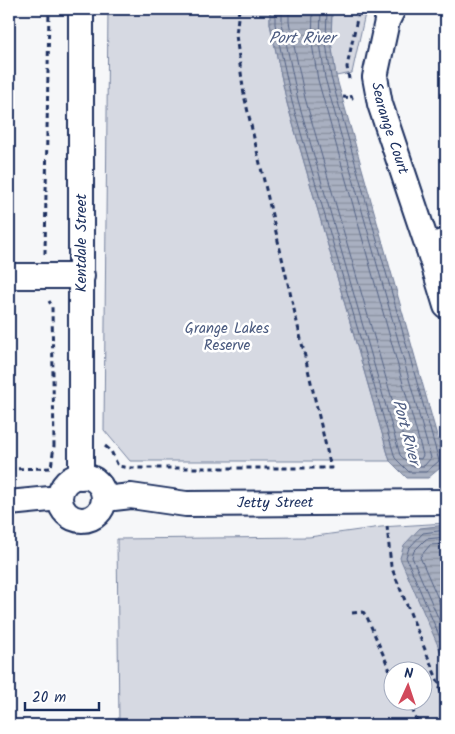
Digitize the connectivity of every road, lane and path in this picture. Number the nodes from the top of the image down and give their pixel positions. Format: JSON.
{"nodes":[{"id":1,"x":49,"y":9,"type":"edge"},
{"id":2,"x":81,"y":9,"type":"edge"},
{"id":3,"x":239,"y":9,"type":"edge"},
{"id":4,"x":359,"y":9,"type":"edge"},
{"id":5,"x":393,"y":9,"type":"edge"},
{"id":6,"x":350,"y":83,"type":"dead end"},
{"id":7,"x":351,"y":90,"type":"dead end"},
{"id":8,"x":343,"y":97,"type":"dead end"},
{"id":9,"x":437,"y":244,"type":"edge"},
{"id":10,"x":9,"y":276,"type":"edge"},
{"id":11,"x":44,"y":276,"type":"junction"},
{"id":12,"x":82,"y":276,"type":"junction"},
{"id":13,"x":446,"y":306,"type":"edge"},
{"id":14,"x":100,"y":442,"type":"dead end"},
{"id":15,"x":9,"y":469,"type":"edge"},
{"id":16,"x":81,"y":476,"type":"junction"},
{"id":17,"x":60,"y":498,"type":"junction"},
{"id":18,"x":104,"y":499,"type":"junction"},
{"id":19,"x":446,"y":502,"type":"edge"},
{"id":20,"x":9,"y":503,"type":"edge"},
{"id":21,"x":387,"y":521,"type":"dead end"},
{"id":22,"x":352,"y":613,"type":"dead end"},
{"id":23,"x":387,"y":662,"type":"edge"},
{"id":24,"x":413,"y":712,"type":"edge"},
{"id":25,"x":418,"y":725,"type":"edge"},
{"id":26,"x":442,"y":725,"type":"edge"}],
"edges":[{"from":1,"to":11,"type":"path"},
{"from":2,"to":12,"type":"street","name":"Kentdale Street"},
{"from":3,"to":14,"type":"path"},
{"from":4,"to":6,"type":"path"},
{"from":5,"to":9,"type":"street","name":"Searange Court"},
{"from":7,"to":8,"type":"path"},
{"from":9,"to":13,"type":"street","name":"Searange Court"},
{"from":10,"to":11,"type":"street"},
{"from":11,"to":12,"type":"street"},
{"from":11,"to":15,"type":"path"},
{"from":12,"to":16,"type":"street","name":"Kentdale Street"},
{"from":16,"to":17,"type":"street"},
{"from":16,"to":18,"type":"street"},
{"from":17,"to":18,"type":"street"},
{"from":17,"to":20,"type":"street"},
{"from":18,"to":19,"type":"street","name":"Jetty Street"},
{"from":21,"to":26,"type":"path"},
{"from":22,"to":23,"type":"path"},
{"from":24,"to":25,"type":"path"}]}
